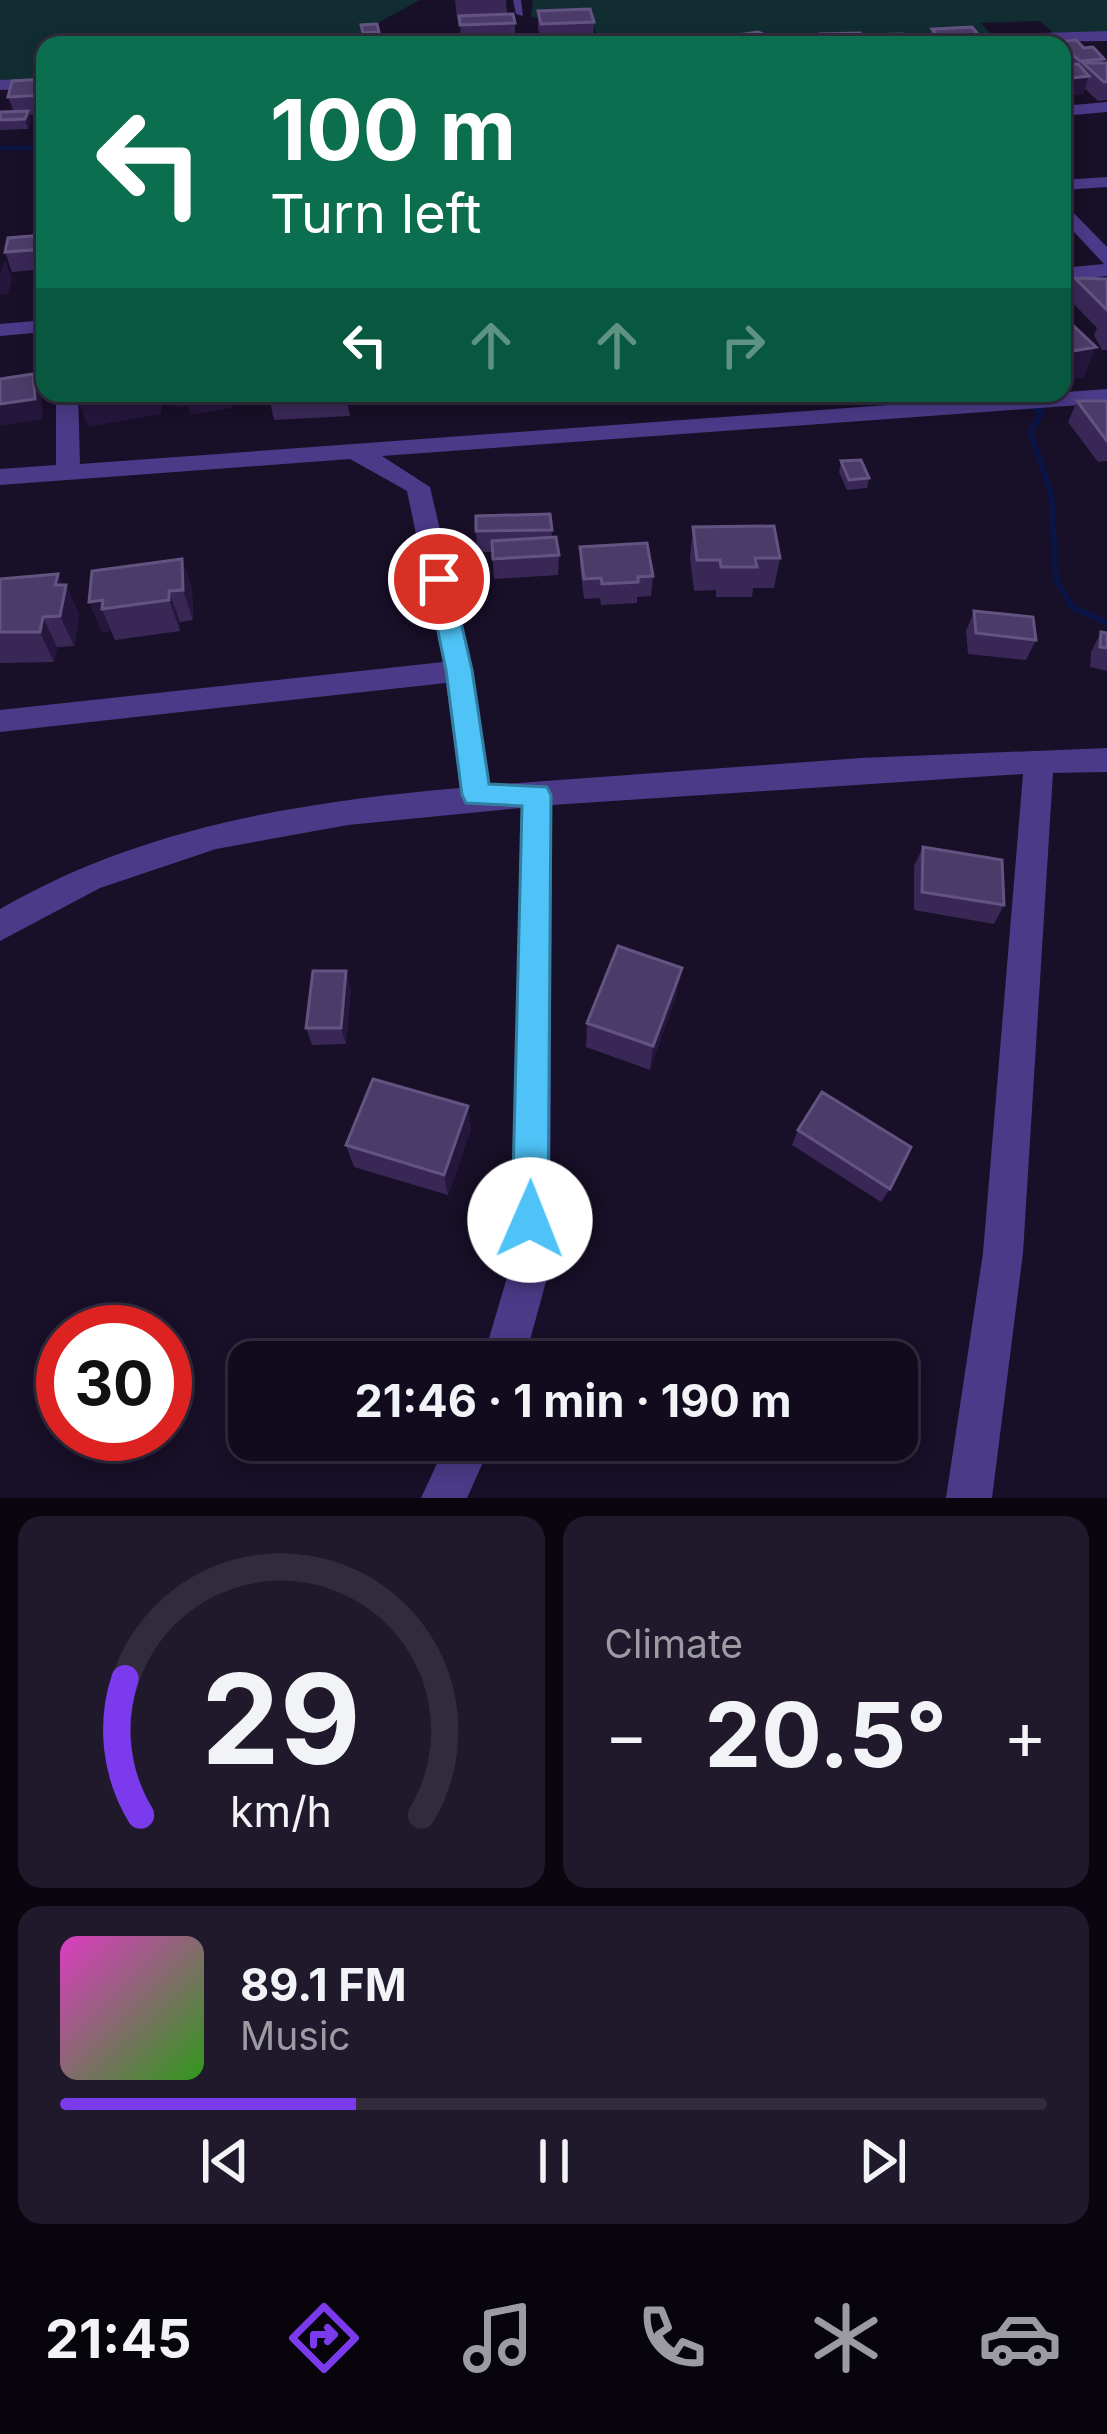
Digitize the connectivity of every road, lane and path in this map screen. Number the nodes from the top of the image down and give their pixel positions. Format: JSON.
{"nodes":[{"id":1,"x":517,"y":0,"type":"edge"},
{"id":2,"x":520,"y":14,"type":"dead end"},
{"id":3,"x":1099,"y":36,"type":"edge"},
{"id":4,"x":1107,"y":52,"type":"edge"},
{"id":5,"x":36,"y":83,"type":"edge"},
{"id":6,"x":0,"y":85,"type":"edge"},
{"id":7,"x":1107,"y":106,"type":"edge"},
{"id":8,"x":1071,"y":109,"type":"edge"},
{"id":9,"x":1107,"y":182,"type":"edge"},
{"id":10,"x":1071,"y":184,"type":"edge"},
{"id":11,"x":1071,"y":217,"type":"edge"},
{"id":12,"x":1107,"y":259,"type":"edge"},
{"id":13,"x":1107,"y":270,"type":"edge"},
{"id":14,"x":1071,"y":273,"type":"edge"},
{"id":15,"x":36,"y":327,"type":"edge"},
{"id":16,"x":0,"y":329,"type":"edge"},
{"id":17,"x":1082,"y":366,"type":"edge"},
{"id":18,"x":1106,"y":398,"type":"edge"},
{"id":19,"x":1071,"y":400,"type":"edge"},
{"id":20,"x":68,"y":402,"type":"edge"},
{"id":21,"x":1033,"y":402,"type":"edge"},
{"id":22,"x":454,"y":442,"type":"junction"},
{"id":23,"x":352,"y":450,"type":"junction"},
{"id":24,"x":68,"y":471,"type":"junction"},
{"id":25,"x":0,"y":477,"type":"edge"},
{"id":26,"x":418,"y":487,"type":"junction"},
{"id":27,"x":459,"y":670,"type":"junction"},
{"id":28,"x":0,"y":721,"type":"edge"},
{"id":29,"x":1107,"y":760,"type":"edge"},
{"id":30,"x":1039,"y":761,"type":"junction"},
{"id":31,"x":476,"y":795,"type":"junction"},
{"id":32,"x":537,"y":795,"type":"junction"},
{"id":33,"x":0,"y":926,"type":"edge"},
{"id":34,"x":509,"y":1341,"type":"edge"},
{"id":35,"x":461,"y":1461,"type":"edge"},
{"id":36,"x":444,"y":1498,"type":"edge"},
{"id":37,"x":969,"y":1498,"type":"edge"}],
"edges":[{"from":1,"to":2,"type":"lane"},
{"from":3,"to":4,"type":"street"},
{"from":5,"to":6,"type":"street"},
{"from":7,"to":8,"type":"street"},
{"from":9,"to":10,"type":"street"},
{"from":11,"to":12,"type":"street"},
{"from":13,"to":14,"type":"street"},
{"from":15,"to":16,"type":"street"},
{"from":17,"to":18,"type":"street"},
{"from":18,"to":19,"type":"street"},
{"from":20,"to":24,"type":"street"},
{"from":21,"to":22,"type":"street"},
{"from":22,"to":23,"type":"street"},
{"from":22,"to":26,"type":"street"},
{"from":23,"to":24,"type":"street"},
{"from":23,"to":26,"type":"street"},
{"from":24,"to":25,"type":"street"},
{"from":26,"to":27,"type":"street"},
{"from":27,"to":28,"type":"street"},
{"from":27,"to":31,"type":"street"},
{"from":29,"to":30,"type":"street"},
{"from":30,"to":32,"type":"street"},
{"from":30,"to":37,"type":"street"},
{"from":31,"to":32,"type":"street"},
{"from":31,"to":33,"type":"street"},
{"from":32,"to":34,"type":"street"},
{"from":35,"to":36,"type":"street"}]}
